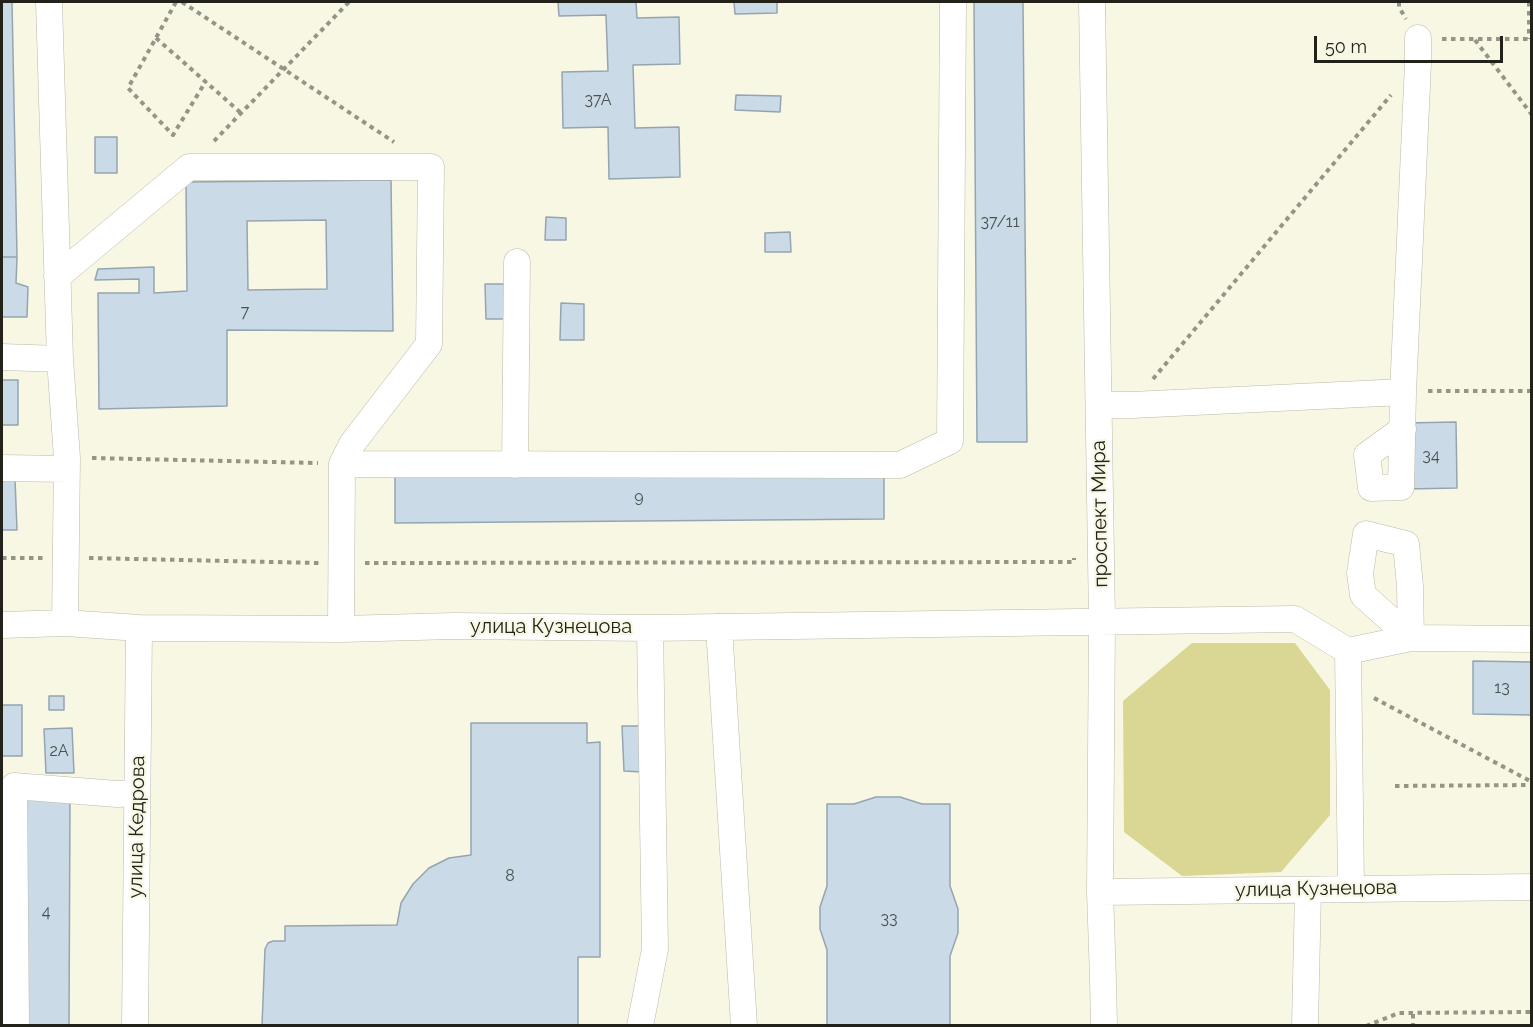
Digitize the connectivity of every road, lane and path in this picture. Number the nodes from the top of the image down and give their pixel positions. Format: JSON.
{"nodes":[{"id":1,"x":49,"y":2,"type":"edge"},
{"id":2,"x":176,"y":2,"type":"edge"},
{"id":3,"x":182,"y":2,"type":"edge"},
{"id":4,"x":349,"y":2,"type":"edge"},
{"id":5,"x":953,"y":2,"type":"edge"},
{"id":6,"x":1092,"y":2,"type":"edge"},
{"id":7,"x":1529,"y":2,"type":"edge"},
{"id":8,"x":1397,"y":3,"type":"edge"},
{"id":9,"x":156,"y":38,"type":"junction"},
{"id":10,"x":1530,"y":39,"type":"edge"},
{"id":11,"x":1475,"y":40,"type":"junction"},
{"id":12,"x":1418,"y":50,"type":"junction"},
{"id":13,"x":284,"y":69,"type":"junction"},
{"id":14,"x":206,"y":81,"type":"junction"},
{"id":15,"x":241,"y":113,"type":"junction"},
{"id":16,"x":1532,"y":115,"type":"edge"},
{"id":17,"x":189,"y":167,"type":"junction"},
{"id":18,"x":431,"y":167,"type":"junction"},
{"id":19,"x":517,"y":262,"type":"dead end"},
{"id":20,"x":57,"y":277,"type":"junction"},
{"id":21,"x":2,"y":357,"type":"edge"},
{"id":22,"x":60,"y":359,"type":"junction"},
{"id":23,"x":1532,"y":391,"type":"edge"},
{"id":24,"x":1403,"y":392,"type":"junction"},
{"id":25,"x":1099,"y":405,"type":"junction"},
{"id":26,"x":1131,"y":405,"type":"junction"},
{"id":27,"x":1402,"y":429,"type":"dead end"},
{"id":28,"x":67,"y":464,"type":"junction"},
{"id":29,"x":342,"y":464,"type":"junction"},
{"id":30,"x":515,"y":465,"type":"junction"},
{"id":31,"x":2,"y":468,"type":"edge"},
{"id":32,"x":1102,"y":620,"type":"junction"},
{"id":33,"x":65,"y":623,"type":"junction"},
{"id":34,"x":2,"y":625,"type":"edge"},
{"id":35,"x":719,"y":627,"type":"junction"},
{"id":36,"x":139,"y":628,"type":"junction"},
{"id":37,"x":650,"y":628,"type":"junction"},
{"id":38,"x":341,"y":629,"type":"junction"},
{"id":39,"x":1532,"y":639,"type":"edge"},
{"id":40,"x":1348,"y":651,"type":"junction"},
{"id":41,"x":1350,"y":685,"type":"junction"},
{"id":42,"x":1532,"y":783,"type":"edge"},
{"id":43,"x":8,"y":786,"type":"edge"},
{"id":44,"x":1395,"y":786,"type":"dead end"},
{"id":45,"x":137,"y":793,"type":"junction"},
{"id":46,"x":1532,"y":886,"type":"edge"},
{"id":47,"x":1351,"y":888,"type":"junction"},
{"id":48,"x":1308,"y":890,"type":"junction"},
{"id":49,"x":1100,"y":892,"type":"junction"},
{"id":50,"x":1532,"y":1012,"type":"edge"},
{"id":51,"x":1413,"y":1014,"type":"junction"},
{"id":52,"x":16,"y":1026,"type":"edge"},
{"id":53,"x":135,"y":1026,"type":"edge"},
{"id":54,"x":640,"y":1026,"type":"edge"},
{"id":55,"x":744,"y":1026,"type":"edge"},
{"id":56,"x":1104,"y":1026,"type":"edge"},
{"id":57,"x":1305,"y":1026,"type":"edge"},
{"id":58,"x":1366,"y":1026,"type":"edge"},
{"id":59,"x":1413,"y":1026,"type":"edge"}],
"edges":[{"from":1,"to":20,"type":"street"},
{"from":2,"to":9,"type":"path"},
{"from":3,"to":13,"type":"path"},
{"from":4,"to":13,"type":"path"},
{"from":5,"to":30,"type":"street"},
{"from":6,"to":25,"type":"street","name":"проспект Мира"},
{"from":7,"to":10,"type":"path"},
{"from":8,"to":12,"type":"path"},
{"from":9,"to":14,"type":"path"},
{"from":9,"to":14,"type":"path"},
{"from":10,"to":11,"type":"path"},
{"from":11,"to":12,"type":"path"},
{"from":11,"to":16,"type":"path"},
{"from":12,"to":24,"type":"street"},
{"from":12,"to":26,"type":"path"},
{"from":13,"to":15,"type":"path"},
{"from":13,"to":18,"type":"path"},
{"from":14,"to":15,"type":"path"},
{"from":15,"to":17,"type":"path"},
{"from":17,"to":18,"type":"street"},
{"from":17,"to":20,"type":"street"},
{"from":18,"to":29,"type":"street"},
{"from":19,"to":30,"type":"street"},
{"from":20,"to":22,"type":"street"},
{"from":21,"to":22,"type":"street"},
{"from":22,"to":28,"type":"street"},
{"from":23,"to":24,"type":"path"},
{"from":24,"to":26,"type":"street"},
{"from":24,"to":27,"type":"street"},
{"from":25,"to":26,"type":"street"},
{"from":25,"to":32,"type":"street","name":"проспект Мира"},
{"from":28,"to":29,"type":"path"},
{"from":28,"to":31,"type":"street"},
{"from":28,"to":33,"type":"street"},
{"from":29,"to":30,"type":"street"},
{"from":29,"to":38,"type":"street"},
{"from":32,"to":35,"type":"street","name":"улица Кузнецова"},
{"from":32,"to":40,"type":"street","name":"улица Кузнецова"},
{"from":32,"to":49,"type":"street","name":"проспект Мира"},
{"from":33,"to":34,"type":"street","name":"улица Кузнецова"},
{"from":33,"to":36,"type":"street","name":"улица Кузнецова"},
{"from":35,"to":37,"type":"street","name":"улица Кузнецова"},
{"from":35,"to":55,"type":"street"},
{"from":36,"to":38,"type":"street","name":"улица Кузнецова"},
{"from":36,"to":45,"type":"street","name":"улица Кедрова"},
{"from":37,"to":38,"type":"street","name":"улица Кузнецова"},
{"from":37,"to":54,"type":"street"},
{"from":39,"to":40,"type":"street"},
{"from":40,"to":41,"type":"street"},
{"from":41,"to":42,"type":"path"},
{"from":41,"to":47,"type":"street"},
{"from":42,"to":44,"type":"path"},
{"from":43,"to":45,"type":"street"},
{"from":43,"to":52,"type":"street"},
{"from":45,"to":53,"type":"street","name":"улица Кедрова"},
{"from":46,"to":47,"type":"street","name":"улица Кузнецова"},
{"from":47,"to":48,"type":"street","name":"улица Кузнецова"},
{"from":48,"to":49,"type":"street","name":"улица Кузнецова"},
{"from":48,"to":57,"type":"street"},
{"from":49,"to":56,"type":"street","name":"проспект Мира"},
{"from":50,"to":51,"type":"path"},
{"from":51,"to":58,"type":"path"},
{"from":51,"to":59,"type":"path"}]}
